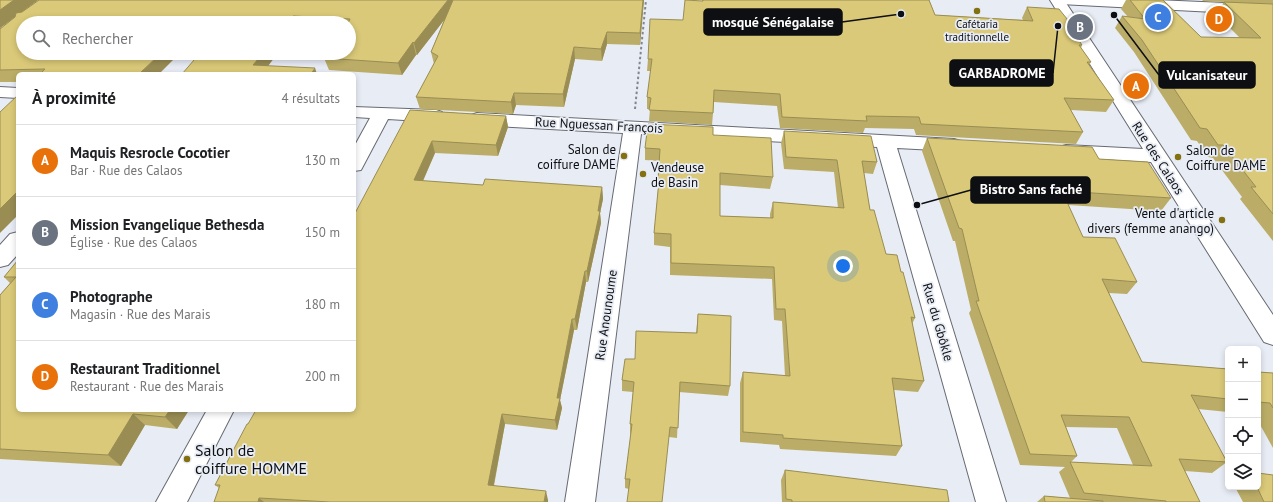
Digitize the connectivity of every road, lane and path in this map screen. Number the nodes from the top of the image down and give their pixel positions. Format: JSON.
{"nodes":[{"id":1,"x":646,"y":0,"type":"edge"},
{"id":2,"x":1059,"y":0,"type":"edge"},
{"id":3,"x":1273,"y":10,"type":"edge"},
{"id":4,"x":0,"y":92,"type":"edge"},
{"id":5,"x":16,"y":93,"type":"edge"},
{"id":6,"x":356,"y":112,"type":"edge"},
{"id":7,"x":382,"y":113,"type":"junction"},
{"id":8,"x":633,"y":127,"type":"junction"},
{"id":9,"x":885,"y":141,"type":"junction"},
{"id":10,"x":970,"y":146,"type":"edge"},
{"id":11,"x":1048,"y":150,"type":"edge"},
{"id":12,"x":1156,"y":156,"type":"junction"},
{"id":13,"x":356,"y":161,"type":"edge"},
{"id":14,"x":16,"y":242,"type":"edge"},
{"id":15,"x":0,"y":259,"type":"edge"},
{"id":16,"x":1273,"y":335,"type":"edge"},
{"id":17,"x":220,"y":412,"type":"edge"},
{"id":18,"x":171,"y":502,"type":"edge"},
{"id":19,"x":580,"y":502,"type":"edge"},
{"id":20,"x":991,"y":502,"type":"edge"}],
"edges":[{"from":1,"to":8,"type":"path"},
{"from":2,"to":3,"type":"street"},
{"from":2,"to":12,"type":"street","name":"Rue des Calaos"},
{"from":4,"to":5,"type":"street"},
{"from":6,"to":7,"type":"street","name":"Rue Nguessan François"},
{"from":7,"to":8,"type":"street","name":"Rue Nguessan François"},
{"from":7,"to":13,"type":"street"},
{"from":8,"to":9,"type":"street","name":"Rue Nguessan François"},
{"from":8,"to":19,"type":"street","name":"Rue Anounoume"},
{"from":9,"to":10,"type":"street","name":"Rue Nguessan François"},
{"from":9,"to":20,"type":"street","name":"Rue du Gbôkle"},
{"from":11,"to":12,"type":"street"},
{"from":12,"to":16,"type":"street","name":"Rue des Calaos"},
{"from":14,"to":15,"type":"street"},
{"from":17,"to":18,"type":"street"}]}
